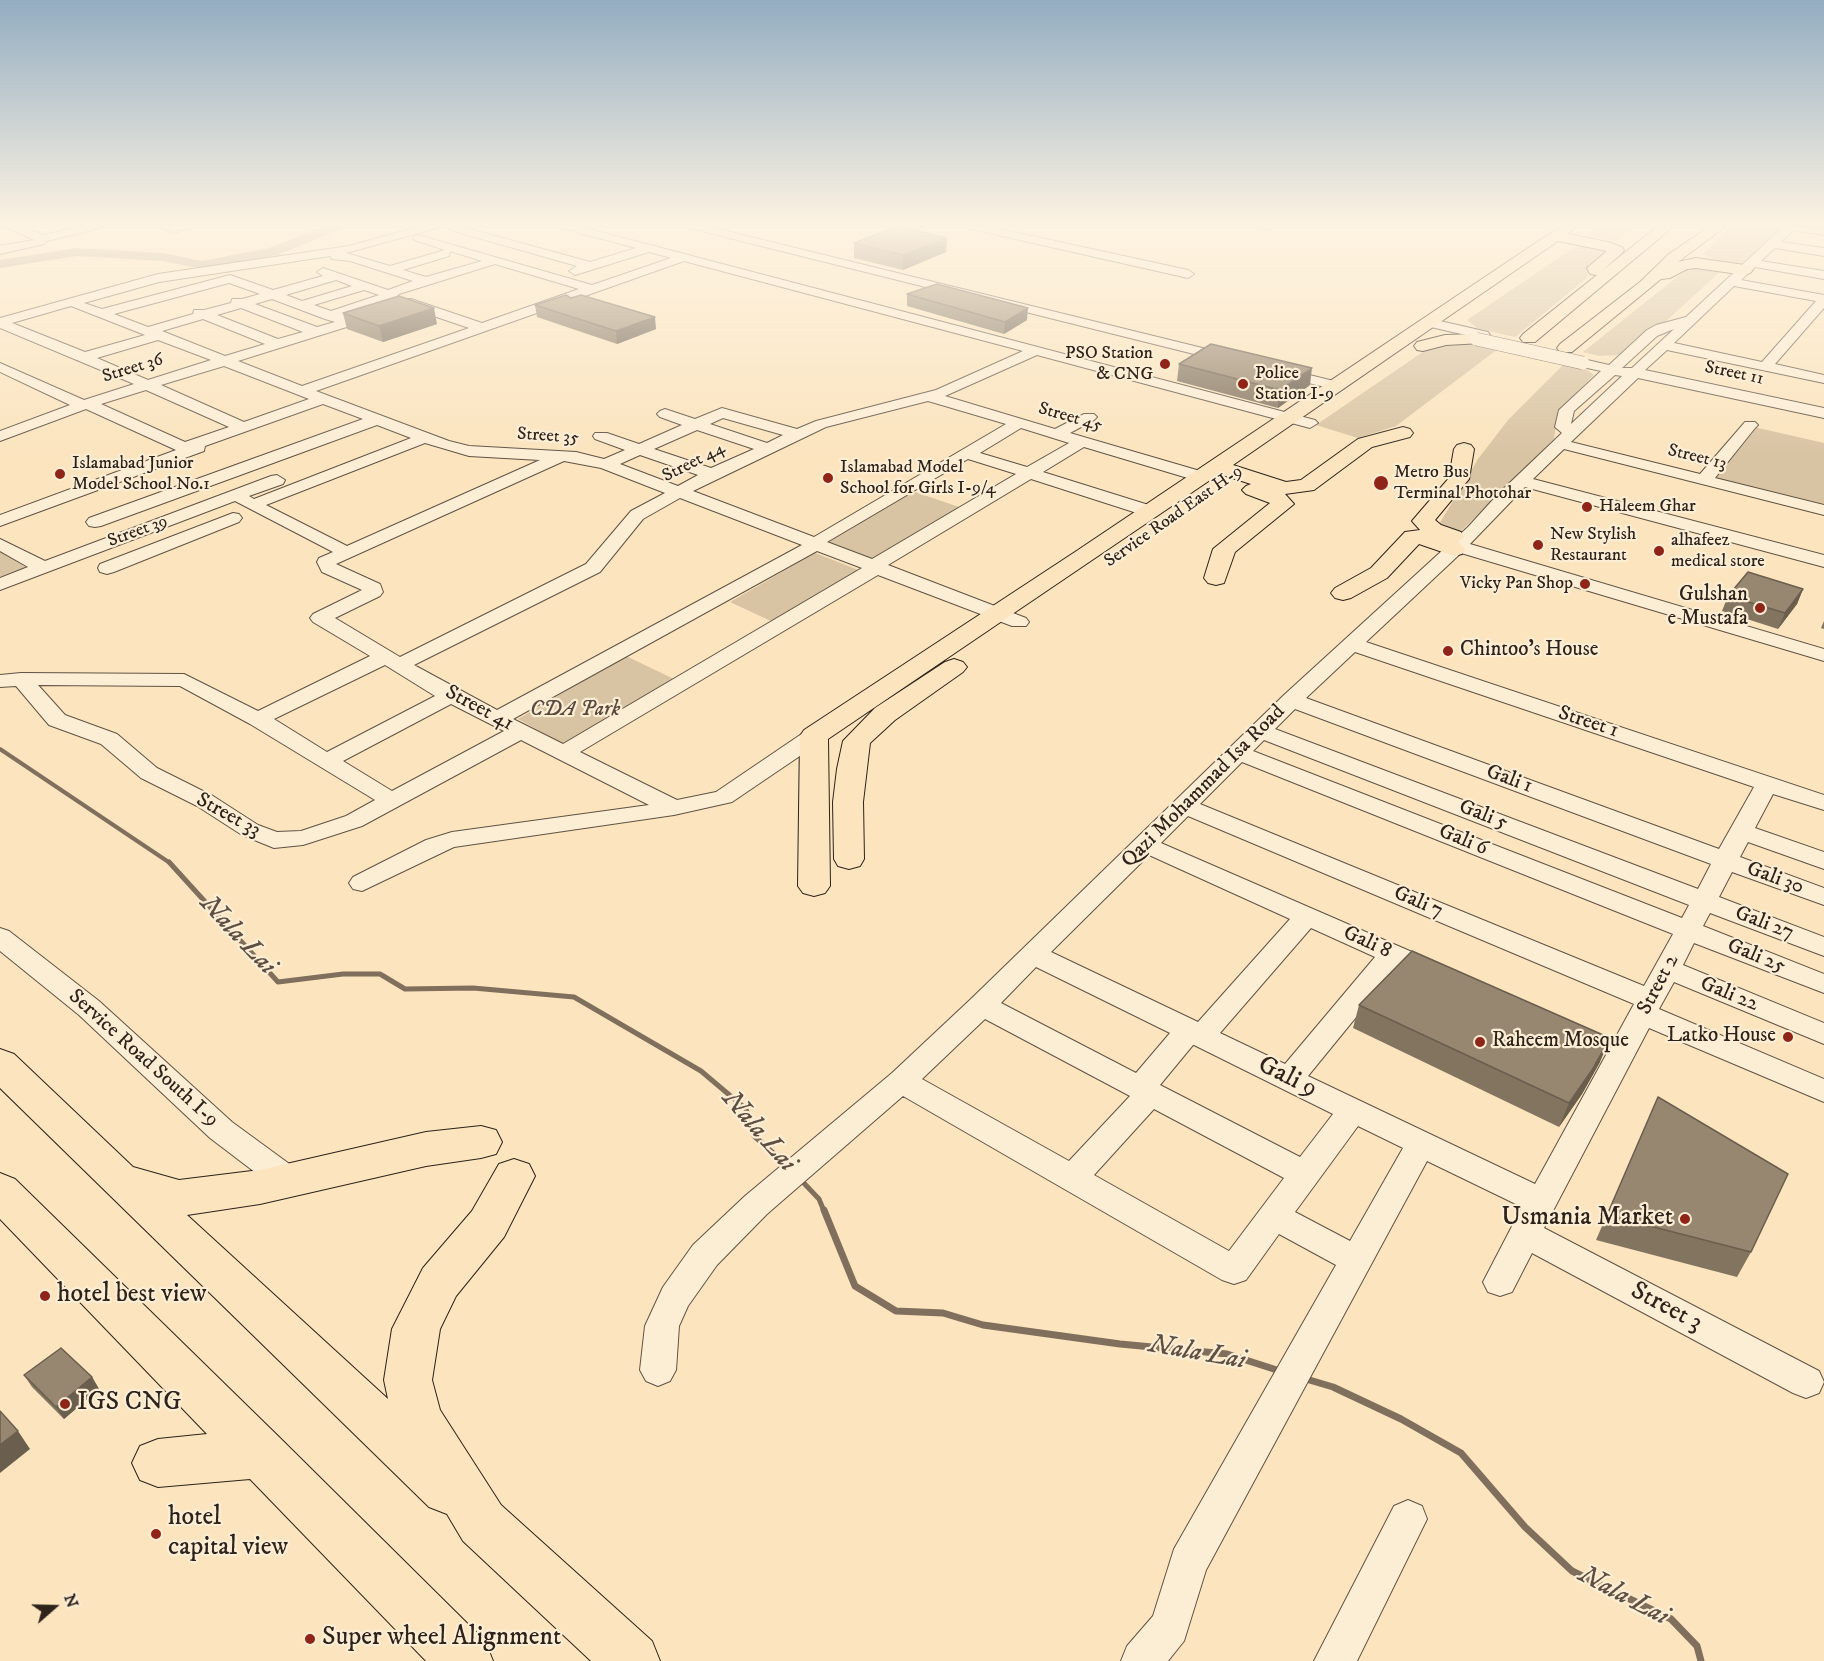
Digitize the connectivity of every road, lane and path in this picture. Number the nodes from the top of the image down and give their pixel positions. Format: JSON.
{"nodes":[{"id":1,"x":66,"y":304,"type":"edge"},
{"id":2,"x":75,"y":304,"type":"edge"},
{"id":3,"x":139,"y":304,"type":"edge"},
{"id":4,"x":174,"y":304,"type":"edge"},
{"id":5,"x":242,"y":304,"type":"joint"},
{"id":6,"x":297,"y":304,"type":"edge"},
{"id":7,"x":306,"y":304,"type":"edge"},
{"id":8,"x":367,"y":304,"type":"edge"},
{"id":9,"x":412,"y":304,"type":"edge"},
{"id":10,"x":552,"y":304,"type":"edge"},
{"id":11,"x":859,"y":304,"type":"edge"},
{"id":12,"x":1007,"y":304,"type":"edge"},
{"id":13,"x":1467,"y":304,"type":"edge"},
{"id":14,"x":1480,"y":304,"type":"edge"},
{"id":15,"x":1571,"y":304,"type":"edge"},
{"id":16,"x":1622,"y":304,"type":"edge"},
{"id":17,"x":1710,"y":304,"type":"edge"},
{"id":18,"x":1821,"y":304,"type":"edge"},
{"id":19,"x":301,"y":305,"type":"junction"},
{"id":20,"x":103,"y":313,"type":"junction"},
{"id":21,"x":204,"y":315,"type":"junction"},
{"id":22,"x":330,"y":316,"type":"junction"},
{"id":23,"x":1464,"y":316,"type":"junction"},
{"id":24,"x":0,"y":322,"type":"edge"},
{"id":25,"x":1691,"y":322,"type":"junction"},
{"id":26,"x":484,"y":328,"type":"junction"},
{"id":27,"x":1431,"y":329,"type":"junction"},
{"id":28,"x":317,"y":332,"type":"junction"},
{"id":29,"x":154,"y":333,"type":"junction"},
{"id":30,"x":1480,"y":337,"type":"junction"},
{"id":31,"x":1529,"y":338,"type":"dead end"},
{"id":32,"x":278,"y":344,"type":"junction"},
{"id":33,"x":1665,"y":345,"type":"junction"},
{"id":34,"x":1566,"y":348,"type":"dead end"},
{"id":35,"x":1037,"y":350,"type":"junction"},
{"id":36,"x":84,"y":357,"type":"junction"},
{"id":37,"x":226,"y":360,"type":"junction"},
{"id":38,"x":1239,"y":362,"type":"edge"},
{"id":39,"x":1766,"y":366,"type":"junction"},
{"id":40,"x":0,"y":367,"type":"edge"},
{"id":41,"x":1613,"y":367,"type":"junction"},
{"id":42,"x":1268,"y":369,"type":"edge"},
{"id":43,"x":1634,"y":372,"type":"junction"},
{"id":44,"x":21,"y":377,"type":"junction"},
{"id":45,"x":1824,"y":379,"type":"edge"},
{"id":46,"x":0,"y":383,"type":"edge"},
{"id":47,"x":147,"y":385,"type":"junction"},
{"id":48,"x":1337,"y":386,"type":"junction"},
{"id":49,"x":304,"y":390,"type":"junction"},
{"id":50,"x":928,"y":396,"type":"junction"},
{"id":51,"x":325,"y":398,"type":"junction"},
{"id":52,"x":86,"y":404,"type":"junction"},
{"id":53,"x":1824,"y":413,"type":"edge"},
{"id":54,"x":666,"y":414,"type":"dead end"},
{"id":55,"x":1089,"y":417,"type":"dead end"},
{"id":56,"x":378,"y":419,"type":"junction"},
{"id":57,"x":1299,"y":420,"type":"junction"},
{"id":58,"x":1019,"y":423,"type":"junction"},
{"id":59,"x":695,"y":425,"type":"junction"},
{"id":60,"x":1750,"y":425,"type":"dead end"},
{"id":61,"x":243,"y":427,"type":"junction"},
{"id":62,"x":1403,"y":433,"type":"dead end"},
{"id":63,"x":795,"y":434,"type":"junction"},
{"id":64,"x":1057,"y":434,"type":"junction"},
{"id":65,"x":0,"y":436,"type":"edge"},
{"id":66,"x":601,"y":436,"type":"dead end"},
{"id":67,"x":425,"y":438,"type":"junction"},
{"id":68,"x":1566,"y":439,"type":"junction"},
{"id":69,"x":1083,"y":441,"type":"junction"},
{"id":70,"x":197,"y":446,"type":"junction"},
{"id":71,"x":767,"y":448,"type":"junction"},
{"id":72,"x":642,"y":449,"type":"junction"},
{"id":73,"x":1464,"y":449,"type":"dead end"},
{"id":74,"x":968,"y":454,"type":"junction"},
{"id":75,"x":560,"y":457,"type":"junction"},
{"id":76,"x":606,"y":464,"type":"junction"},
{"id":77,"x":246,"y":467,"type":"junction"},
{"id":78,"x":134,"y":472,"type":"junction"},
{"id":79,"x":712,"y":474,"type":"junction"},
{"id":80,"x":1030,"y":474,"type":"junction"},
{"id":81,"x":1220,"y":474,"type":"junction"},
{"id":82,"x":277,"y":480,"type":"dead end"},
{"id":83,"x":1704,"y":480,"type":"junction"},
{"id":84,"x":1522,"y":481,"type":"junction"},
{"id":85,"x":678,"y":492,"type":"junction"},
{"id":86,"x":176,"y":493,"type":"junction"},
{"id":87,"x":234,"y":497,"type":"junction"},
{"id":88,"x":54,"y":501,"type":"junction"},
{"id":89,"x":253,"y":504,"type":"junction"},
{"id":90,"x":200,"y":509,"type":"junction"},
{"id":91,"x":1824,"y":510,"type":"edge"},
{"id":92,"x":1149,"y":511,"type":"junction"},
{"id":93,"x":0,"y":521,"type":"edge"},
{"id":94,"x":95,"y":522,"type":"junction"},
{"id":95,"x":123,"y":537,"type":"junction"},
{"id":96,"x":820,"y":541,"type":"junction"},
{"id":97,"x":0,"y":544,"type":"edge"},
{"id":98,"x":1459,"y":545,"type":"junction"},
{"id":99,"x":346,"y":552,"type":"junction"},
{"id":100,"x":1083,"y":557,"type":"junction"},
{"id":101,"x":1824,"y":561,"type":"edge"},
{"id":102,"x":1105,"y":565,"type":"junction"},
{"id":103,"x":876,"y":567,"type":"junction"},
{"id":104,"x":44,"y":568,"type":"junction"},
{"id":105,"x":107,"y":568,"type":"dead end"},
{"id":106,"x":1216,"y":578,"type":"dead end"},
{"id":107,"x":0,"y":584,"type":"edge"},
{"id":108,"x":1343,"y":593,"type":"dead end"},
{"id":109,"x":1008,"y":617,"type":"junction"},
{"id":110,"x":1351,"y":644,"type":"junction"},
{"id":111,"x":1824,"y":655,"type":"edge"},
{"id":112,"x":392,"y":661,"type":"junction"},
{"id":113,"x":11,"y":680,"type":"edge"},
{"id":114,"x":451,"y":696,"type":"junction"},
{"id":115,"x":1292,"y":700,"type":"junction"},
{"id":116,"x":258,"y":719,"type":"junction"},
{"id":117,"x":497,"y":719,"type":"junction"},
{"id":118,"x":520,"y":731,"type":"junction"},
{"id":119,"x":1262,"y":731,"type":"junction"},
{"id":120,"x":857,"y":741,"type":"junction"},
{"id":121,"x":814,"y":746,"type":"junction"},
{"id":122,"x":562,"y":753,"type":"junction"},
{"id":123,"x":1239,"y":753,"type":"junction"},
{"id":124,"x":327,"y":761,"type":"junction"},
{"id":125,"x":1767,"y":784,"type":"junction"},
{"id":126,"x":392,"y":801,"type":"junction"},
{"id":127,"x":1824,"y":803,"type":"edge"},
{"id":128,"x":1185,"y":806,"type":"junction"},
{"id":129,"x":674,"y":808,"type":"junction"},
{"id":130,"x":1742,"y":831,"type":"junction"},
{"id":131,"x":1146,"y":844,"type":"junction"},
{"id":132,"x":849,"y":859,"type":"dead end"},
{"id":133,"x":1726,"y":860,"type":"junction"},
{"id":134,"x":1824,"y":861,"type":"edge"},
{"id":135,"x":362,"y":882,"type":"dead end"},
{"id":136,"x":814,"y":886,"type":"dead end"},
{"id":137,"x":1824,"y":897,"type":"edge"},
{"id":138,"x":1704,"y":901,"type":"junction"},
{"id":139,"x":1307,"y":916,"type":"junction"},
{"id":140,"x":1688,"y":930,"type":"junction"},
{"id":141,"x":0,"y":937,"type":"edge"},
{"id":142,"x":1824,"y":946,"type":"edge"},
{"id":143,"x":1393,"y":954,"type":"junction"},
{"id":144,"x":1034,"y":955,"type":"junction"},
{"id":145,"x":1668,"y":969,"type":"junction"},
{"id":146,"x":1457,"y":983,"type":"edge"},
{"id":147,"x":1824,"y":984,"type":"edge"},
{"id":148,"x":982,"y":1005,"type":"junction"},
{"id":149,"x":1647,"y":1007,"type":"junction"},
{"id":150,"x":1195,"y":1034,"type":"junction"},
{"id":151,"x":1824,"y":1034,"type":"edge"},
{"id":152,"x":0,"y":1064,"type":"edge"},
{"id":153,"x":1290,"y":1078,"type":"junction"},
{"id":154,"x":890,"y":1090,"type":"junction"},
{"id":155,"x":1145,"y":1090,"type":"junction"},
{"id":156,"x":1824,"y":1091,"type":"edge"},
{"id":157,"x":1352,"y":1111,"type":"junction"},
{"id":158,"x":481,"y":1142,"type":"dead end"},
{"id":159,"x":1421,"y":1144,"type":"junction"},
{"id":160,"x":1306,"y":1174,"type":"junction"},
{"id":161,"x":514,"y":1176,"type":"dead end"},
{"id":162,"x":1074,"y":1177,"type":"junction"},
{"id":163,"x":119,"y":1180,"type":"junction"},
{"id":164,"x":288,"y":1180,"type":"junction"},
{"id":165,"x":0,"y":1191,"type":"edge"},
{"id":166,"x":1541,"y":1202,"type":"junction"},
{"id":167,"x":1275,"y":1216,"type":"junction"},
{"id":168,"x":1526,"y":1234,"type":"junction"},
{"id":169,"x":1356,"y":1260,"type":"junction"},
{"id":170,"x":1500,"y":1282,"type":"dead end"},
{"id":171,"x":658,"y":1370,"type":"dead end"},
{"id":172,"x":1806,"y":1382,"type":"dead end"},
{"id":173,"x":261,"y":1454,"type":"junction"},
{"id":174,"x":158,"y":1463,"type":"dead end"},
{"id":175,"x":1408,"y":1519,"type":"dead end"},
{"id":176,"x":483,"y":1523,"type":"junction"},
{"id":177,"x":460,"y":1658,"type":"edge"},
{"id":178,"x":632,"y":1661,"type":"edge"},
{"id":179,"x":1142,"y":1661,"type":"edge"},
{"id":180,"x":1335,"y":1661,"type":"edge"}],
"edges":[{"from":1,"to":24,"type":"street"},
{"from":2,"to":20,"type":"street","name":"Street 35"},
{"from":3,"to":20,"type":"street"},
{"from":4,"to":21,"type":"street"},
{"from":5,"to":21,"type":"street"},
{"from":5,"to":28,"type":"street"},
{"from":6,"to":19,"type":"street"},
{"from":7,"to":19,"type":"street"},
{"from":8,"to":22,"type":"street"},
{"from":9,"to":26,"type":"street"},
{"from":10,"to":26,"type":"street"},
{"from":11,"to":35,"type":"street"},
{"from":12,"to":38,"type":"street"},
{"from":13,"to":27,"type":"main road"},
{"from":14,"to":23,"type":"main road","name":"Service Road East H-9"},
{"from":15,"to":31,"type":"main road"},
{"from":16,"to":34,"type":"main road"},
{"from":17,"to":25,"type":"street","name":"Qazi Mohammad Isa Road"},
{"from":18,"to":39,"type":"street"},
{"from":19,"to":22,"type":"street"},
{"from":20,"to":29,"type":"street","name":"Street 35"},
{"from":21,"to":29,"type":"street"},
{"from":21,"to":32,"type":"street"},
{"from":22,"to":28,"type":"street","name":"Street 36"},
{"from":23,"to":27,"type":"main road","name":"Service Road East H-9"},
{"from":23,"to":30,"type":"main road"},
{"from":24,"to":36,"type":"street"},
{"from":25,"to":33,"type":"street","name":"Qazi Mohammad Isa Road"},
{"from":25,"to":41,"type":"street"},
{"from":26,"to":49,"type":"street"},
{"from":27,"to":30,"type":"street","name":"Street 11"},
{"from":27,"to":30,"type":"main road"},
{"from":27,"to":48,"type":"main road","name":"Service Road East H-9"},
{"from":27,"to":57,"type":"main road","name":"Service Road East H-9"},
{"from":28,"to":32,"type":"street","name":"Street 36"},
{"from":29,"to":36,"type":"street"},
{"from":29,"to":37,"type":"street","name":"Street 35"},
{"from":30,"to":41,"type":"street","name":"Street 11","bridge":true},
{"from":32,"to":37,"type":"street","name":"Street 36"},
{"from":33,"to":39,"type":"street"},
{"from":33,"to":43,"type":"street","name":"Qazi Mohammad Isa Road"},
{"from":35,"to":50,"type":"street","name":"Street 44"},
{"from":35,"to":57,"type":"street"},
{"from":36,"to":47,"type":"street"},
{"from":37,"to":47,"type":"street","name":"Street 36"},
{"from":37,"to":49,"type":"street","name":"Street 35"},
{"from":39,"to":45,"type":"street"},
{"from":40,"to":44,"type":"street"},
{"from":41,"to":43,"type":"street","name":"Street 11"},
{"from":41,"to":68,"type":"street"},
{"from":42,"to":48,"type":"street"},
{"from":43,"to":53,"type":"street","name":"Street 11"},
{"from":43,"to":68,"type":"street","name":"Qazi Mohammad Isa Road"},
{"from":44,"to":46,"type":"street"},
{"from":44,"to":52,"type":"street"},
{"from":47,"to":52,"type":"street","name":"Street 36"},
{"from":47,"to":61,"type":"street"},
{"from":48,"to":57,"type":"main road","name":"Service Road East H-9"},
{"from":49,"to":51,"type":"street","name":"Street 35"},
{"from":50,"to":58,"type":"street","name":"Street 45"},
{"from":50,"to":63,"type":"street","name":"Street 44"},
{"from":51,"to":56,"type":"street","name":"Street 35"},
{"from":51,"to":61,"type":"street"},
{"from":52,"to":65,"type":"street","name":"Street 36"},
{"from":52,"to":70,"type":"street"},
{"from":54,"to":59,"type":"street"},
{"from":55,"to":64,"type":"street"},
{"from":56,"to":67,"type":"street","name":"Street 35"},
{"from":56,"to":77,"type":"street"},
{"from":57,"to":81,"type":"main road","name":"Service Road East H-9"},
{"from":58,"to":64,"type":"street","name":"Street 45"},
{"from":58,"to":74,"type":"street"},
{"from":59,"to":63,"type":"street"},
{"from":59,"to":71,"type":"street"},
{"from":59,"to":72,"type":"street"},
{"from":60,"to":83,"type":"street"},
{"from":61,"to":70,"type":"street"},
{"from":62,"to":81,"type":"main road"},
{"from":63,"to":71,"type":"street","name":"Street 44"},
{"from":64,"to":69,"type":"street","name":"Street 45"},
{"from":66,"to":72,"type":"street"},
{"from":67,"to":75,"type":"street","name":"Street 35"},
{"from":67,"to":89,"type":"street"},
{"from":68,"to":83,"type":"street","name":"Street 13"},
{"from":68,"to":84,"type":"street","name":"Qazi Mohammad Isa Road"},
{"from":69,"to":80,"type":"street"},
{"from":69,"to":81,"type":"street","name":"Street 45"},
{"from":70,"to":77,"type":"street"},
{"from":70,"to":78,"type":"street"},
{"from":71,"to":79,"type":"street","name":"Street 44"},
{"from":72,"to":76,"type":"street"},
{"from":72,"to":79,"type":"street"},
{"from":73,"to":98,"type":"main road"},
{"from":74,"to":80,"type":"street"},
{"from":74,"to":96,"type":"street"},
{"from":75,"to":76,"type":"street","name":"Street 35"},
{"from":75,"to":99,"type":"street"},
{"from":76,"to":85,"type":"street","name":"Street 35"},
{"from":77,"to":86,"type":"street"},
{"from":78,"to":86,"type":"street"},
{"from":78,"to":88,"type":"street"},
{"from":79,"to":85,"type":"street","name":"Street 44"},
{"from":80,"to":92,"type":"street"},
{"from":80,"to":103,"type":"street"},
{"from":81,"to":92,"type":"main road","name":"Service Road East H-9"},
{"from":81,"to":102,"type":"main road","name":"Service Road East H-9"},
{"from":81,"to":106,"type":"main road"},
{"from":82,"to":87,"type":"street","name":"Street 39"},
{"from":83,"to":91,"type":"street","name":"Street 13"},
{"from":84,"to":98,"type":"street","name":"Qazi Mohammad Isa Road"},
{"from":84,"to":101,"type":"street"},
{"from":85,"to":96,"type":"street","name":"Street 35"},
{"from":85,"to":112,"type":"street","name":"Street 44"},
{"from":86,"to":90,"type":"street"},
{"from":86,"to":94,"type":"street"},
{"from":87,"to":89,"type":"street"},
{"from":87,"to":90,"type":"street","name":"Street 39"},
{"from":88,"to":93,"type":"street"},
{"from":88,"to":94,"type":"street"},
{"from":89,"to":99,"type":"street"},
{"from":90,"to":95,"type":"street","name":"Street 39"},
{"from":90,"to":105,"type":"street"},
{"from":92,"to":100,"type":"main road","name":"Service Road East H-9"},
{"from":94,"to":95,"type":"street"},
{"from":95,"to":104,"type":"street","name":"Street 39"},
{"from":96,"to":103,"type":"street","name":"Street 35"},
{"from":96,"to":117,"type":"street"},
{"from":97,"to":104,"type":"street"},
{"from":98,"to":108,"type":"main road"},
{"from":98,"to":110,"type":"street","name":"Qazi Mohammad Isa Road"},
{"from":98,"to":111,"type":"street"},
{"from":99,"to":112,"type":"street","name":"Street 41"},
{"from":100,"to":102,"type":"main road"},
{"from":100,"to":109,"type":"main road","name":"Service Road East H-9"},
{"from":102,"to":109,"type":"main road","name":"Service Road East H-9"},
{"from":103,"to":109,"type":"street","name":"Street 35"},
{"from":103,"to":122,"type":"street"},
{"from":104,"to":107,"type":"street","name":"Street 39"},
{"from":109,"to":120,"type":"main road","name":"Service Road East H-9"},
{"from":109,"to":121,"type":"main road","name":"Service Road East H-9"},
{"from":110,"to":115,"type":"street","name":"Qazi Mohammad Isa Road"},
{"from":110,"to":125,"type":"street","name":"Street 1"},
{"from":112,"to":114,"type":"street","name":"Street 41"},
{"from":112,"to":116,"type":"street","name":"Street 44"},
{"from":113,"to":116,"type":"street"},
{"from":113,"to":126,"type":"street","name":"Street 33"},
{"from":114,"to":117,"type":"street","name":"Street 41"},
{"from":114,"to":124,"type":"street"},
{"from":115,"to":119,"type":"street","name":"Qazi Mohammad Isa Road"},
{"from":115,"to":133,"type":"street","name":"Gali 1"},
{"from":116,"to":124,"type":"street"},
{"from":117,"to":118,"type":"street","name":"Street 41"},
{"from":118,"to":122,"type":"street","name":"Street 41"},
{"from":118,"to":126,"type":"street","name":"Street 33"},
{"from":119,"to":123,"type":"street","name":"Qazi Mohammad Isa Road"},
{"from":119,"to":138,"type":"street","name":"Gali 5"},
{"from":120,"to":121,"type":"main road"},
{"from":120,"to":132,"type":"main road"},
{"from":121,"to":129,"type":"street"},
{"from":121,"to":136,"type":"main road"},
{"from":122,"to":129,"type":"street","name":"Street 41"},
{"from":123,"to":128,"type":"street","name":"Qazi Mohammad Isa Road"},
{"from":123,"to":140,"type":"street","name":"Gali 6"},
{"from":124,"to":126,"type":"street"},
{"from":125,"to":127,"type":"street","name":"Street 1"},
{"from":125,"to":130,"type":"street","name":"Street 2"},
{"from":128,"to":131,"type":"street","name":"Qazi Mohammad Isa Road"},
{"from":128,"to":149,"type":"street","name":"Gali 7"},
{"from":129,"to":135,"type":"street"},
{"from":130,"to":133,"type":"street","name":"Street 2"},
{"from":130,"to":134,"type":"street"},
{"from":131,"to":139,"type":"street","name":"Gali 8"},
{"from":131,"to":144,"type":"street","name":"Qazi Mohammad Isa Road"},
{"from":133,"to":137,"type":"street","name":"Gali 30"},
{"from":133,"to":138,"type":"street","name":"Street 2"},
{"from":138,"to":140,"type":"street","name":"Street 2"},
{"from":138,"to":142,"type":"street","name":"Gali 27"},
{"from":139,"to":143,"type":"street","name":"Gali 8"},
{"from":139,"to":150,"type":"street"},
{"from":140,"to":145,"type":"street","name":"Street 2"},
{"from":140,"to":147,"type":"street","name":"Gali 25"},
{"from":141,"to":164,"type":"street","name":"Service Road South I-9"},
{"from":143,"to":146,"type":"street","name":"Gali 8"},
{"from":143,"to":153,"type":"street"},
{"from":144,"to":148,"type":"street","name":"Qazi Mohammad Isa Road"},
{"from":144,"to":150,"type":"street","name":"Gali 9"},
{"from":145,"to":149,"type":"street","name":"Street 2"},
{"from":145,"to":151,"type":"street","name":"Gali 22"},
{"from":148,"to":154,"type":"street","name":"Qazi Mohammad Isa Road"},
{"from":148,"to":155,"type":"street"},
{"from":149,"to":156,"type":"street","name":"Gali 7"},
{"from":149,"to":166,"type":"street","name":"Street 2"},
{"from":150,"to":153,"type":"street","name":"Gali 9"},
{"from":150,"to":155,"type":"street"},
{"from":152,"to":163,"type":"highway"},
{"from":153,"to":157,"type":"street","name":"Gali 9"},
{"from":154,"to":162,"type":"street"},
{"from":154,"to":171,"type":"street","name":"Qazi Mohammad Isa Road"},
{"from":155,"to":160,"type":"street"},
{"from":155,"to":162,"type":"street"},
{"from":157,"to":159,"type":"street","name":"Gali 9"},
{"from":157,"to":160,"type":"street"},
{"from":158,"to":164,"type":"highway"},
{"from":159,"to":166,"type":"street","name":"Gali 9"},
{"from":159,"to":169,"type":"street"},
{"from":160,"to":167,"type":"street"},
{"from":161,"to":176,"type":"highway"},
{"from":162,"to":167,"type":"street"},
{"from":163,"to":164,"type":"highway"},
{"from":163,"to":176,"type":"highway"},
{"from":165,"to":173,"type":"highway"},
{"from":166,"to":168,"type":"street","name":"Street 2"},
{"from":167,"to":169,"type":"street"},
{"from":168,"to":170,"type":"street","name":"Street 2"},
{"from":168,"to":172,"type":"street","name":"Street 3"},
{"from":169,"to":179,"type":"street"},
{"from":173,"to":174,"type":"highway"},
{"from":173,"to":177,"type":"highway"},
{"from":175,"to":180,"type":"street"},
{"from":176,"to":178,"type":"highway"}]}
